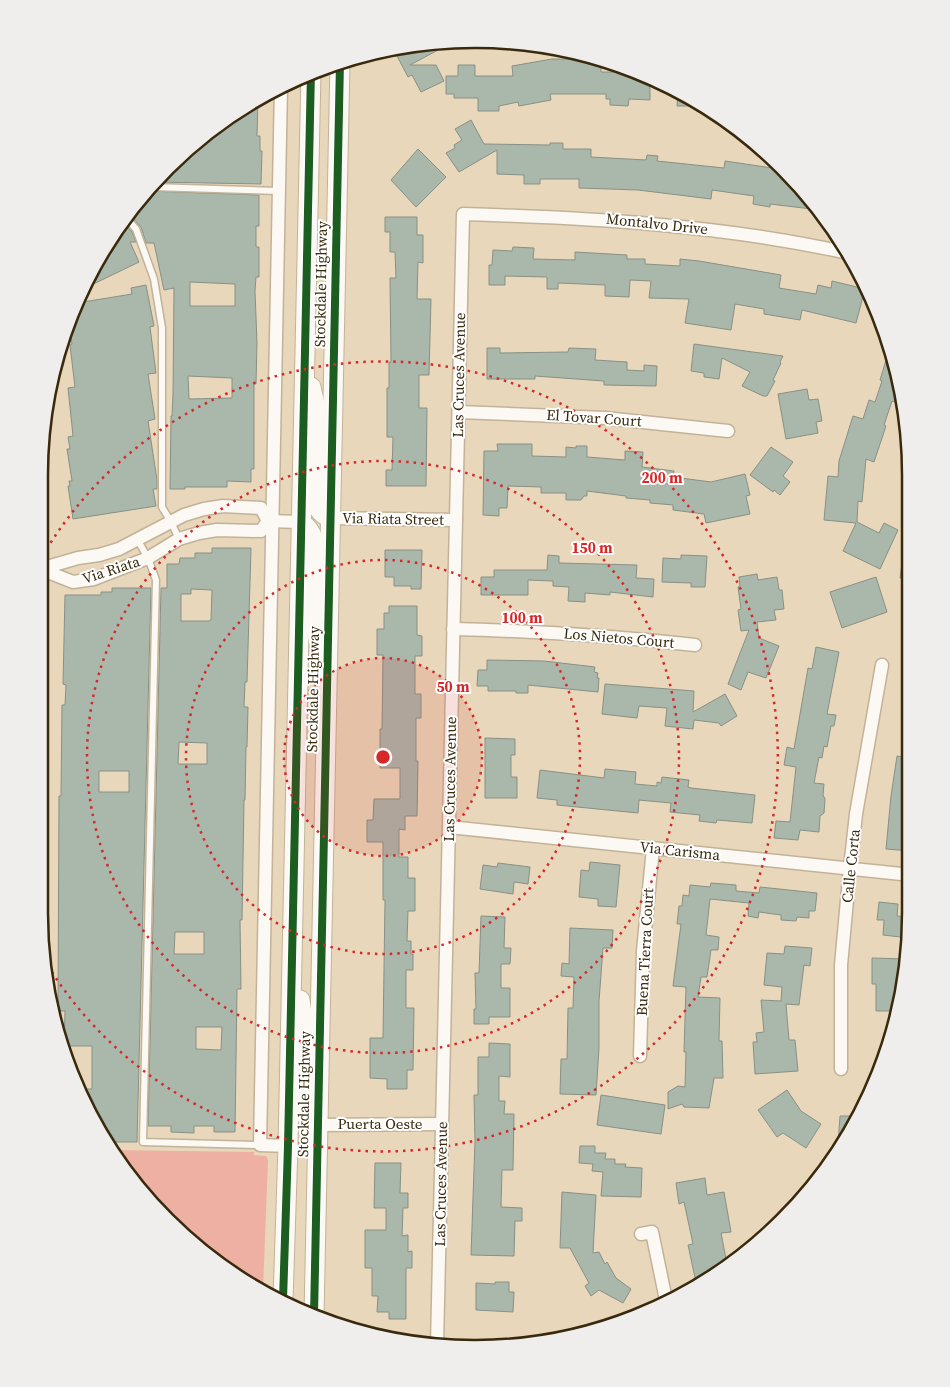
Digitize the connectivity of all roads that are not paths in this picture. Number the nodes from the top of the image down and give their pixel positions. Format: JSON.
{"nodes":[{"id":1,"x":340,"y":69,"type":"edge"},
{"id":2,"x":305,"y":83,"type":"edge"},
{"id":3,"x":281,"y":95,"type":"edge"},
{"id":4,"x":159,"y":187,"type":"edge"},
{"id":5,"x":279,"y":191,"type":"junction"},
{"id":6,"x":463,"y":214,"type":"joint"},
{"id":7,"x":130,"y":223,"type":"edge"},
{"id":8,"x":838,"y":250,"type":"edge"},
{"id":9,"x":304,"y":367,"type":"junction"},
{"id":10,"x":458,"y":412,"type":"junction"},
{"id":11,"x":728,"y":431,"type":"dead end"},
{"id":12,"x":330,"y":518,"type":"junction"},
{"id":13,"x":456,"y":520,"type":"junction"},
{"id":14,"x":270,"y":521,"type":"junction"},
{"id":15,"x":171,"y":522,"type":"junction"},
{"id":16,"x":300,"y":522,"type":"junction"},
{"id":17,"x":137,"y":539,"type":"junction"},
{"id":18,"x":178,"y":539,"type":"junction"},
{"id":19,"x":148,"y":558,"type":"junction"},
{"id":20,"x":48,"y":567,"type":"edge"},
{"id":21,"x":48,"y":572,"type":"edge"},
{"id":22,"x":453,"y":629,"type":"junction"},
{"id":23,"x":696,"y":645,"type":"dead end"},
{"id":24,"x":882,"y":664,"type":"dead end"},
{"id":25,"x":327,"y":672,"type":"junction"},
{"id":26,"x":449,"y":828,"type":"junction"},
{"id":27,"x":653,"y":848,"type":"junction"},
{"id":28,"x":850,"y":868,"type":"junction"},
{"id":29,"x":902,"y":874,"type":"edge"},
{"id":30,"x":292,"y":962,"type":"junction"},
{"id":31,"x":640,"y":1056,"type":"dead end"},
{"id":32,"x":841,"y":1069,"type":"dead end"},
{"id":33,"x":317,"y":1124,"type":"junction"},
{"id":34,"x":442,"y":1124,"type":"junction"},
{"id":35,"x":260,"y":1145,"type":"junction"},
{"id":36,"x":288,"y":1146,"type":"junction"},
{"id":37,"x":641,"y":1234,"type":"dead end"},
{"id":38,"x":283,"y":1294,"type":"edge"},
{"id":39,"x":665,"y":1295,"type":"edge"},
{"id":40,"x":314,"y":1308,"type":"edge"},
{"id":41,"x":437,"y":1338,"type":"edge"}],
"edges":[{"from":1,"to":12,"type":"main road","name":"Stockdale Highway"},
{"from":2,"to":9,"type":"main road","name":"Stockdale Highway"},
{"from":3,"to":5,"type":"street"},
{"from":4,"to":5,"type":"lane"},
{"from":5,"to":14,"type":"street"},
{"from":6,"to":8,"type":"street","name":"Montalvo Drive"},
{"from":6,"to":10,"type":"street","name":"Las Cruces Avenue"},
{"from":7,"to":15,"type":"lane"},
{"from":9,"to":12,"type":"main road"},
{"from":9,"to":16,"type":"main road","name":"Stockdale Highway"},
{"from":10,"to":11,"type":"street","name":"El Tovar Court"},
{"from":10,"to":13,"type":"street","name":"Las Cruces Avenue"},
{"from":12,"to":13,"type":"street","name":"Via Riata Street"},
{"from":12,"to":25,"type":"main road","name":"Stockdale Highway"},
{"from":13,"to":22,"type":"street","name":"Las Cruces Avenue"},
{"from":14,"to":15,"type":"street","name":"Via Riata"},
{"from":14,"to":16,"type":"street","name":"Via Riata"},
{"from":14,"to":18,"type":"street","name":"Via Riata"},
{"from":14,"to":35,"type":"street"},
{"from":15,"to":17,"type":"street","name":"Via Riata"},
{"from":15,"to":18,"type":"lane"},
{"from":16,"to":25,"type":"main road"},
{"from":16,"to":30,"type":"main road","name":"Stockdale Highway"},
{"from":17,"to":19,"type":"lane"},
{"from":17,"to":20,"type":"street","name":"Via Riata"},
{"from":18,"to":19,"type":"street","name":"Via Riata"},
{"from":19,"to":21,"type":"street","name":"Via Riata"},
{"from":19,"to":35,"type":"lane"},
{"from":22,"to":23,"type":"street","name":"Los Nietos Court"},
{"from":22,"to":26,"type":"street","name":"Las Cruces Avenue"},
{"from":24,"to":28,"type":"street","name":"Calle Corta"},
{"from":25,"to":33,"type":"main road","name":"Stockdale Highway"},
{"from":26,"to":27,"type":"street","name":"Via Carisma"},
{"from":26,"to":34,"type":"street","name":"Las Cruces Avenue"},
{"from":27,"to":28,"type":"street","name":"Via Carisma"},
{"from":27,"to":31,"type":"street","name":"Buena Tierra Court"},
{"from":28,"to":29,"type":"street","name":"Via Carisma"},
{"from":28,"to":32,"type":"street","name":"Calle Corta"},
{"from":30,"to":33,"type":"main road"},
{"from":30,"to":36,"type":"main road","name":"Stockdale Highway"},
{"from":33,"to":34,"type":"street","name":"Puerta Oeste"},
{"from":33,"to":40,"type":"main road","name":"Stockdale Highway"},
{"from":34,"to":41,"type":"street","name":"Las Cruces Avenue"},
{"from":35,"to":36,"type":"street"},
{"from":36,"to":38,"type":"main road","name":"Stockdale Highway"},
{"from":37,"to":39,"type":"street"}]}
